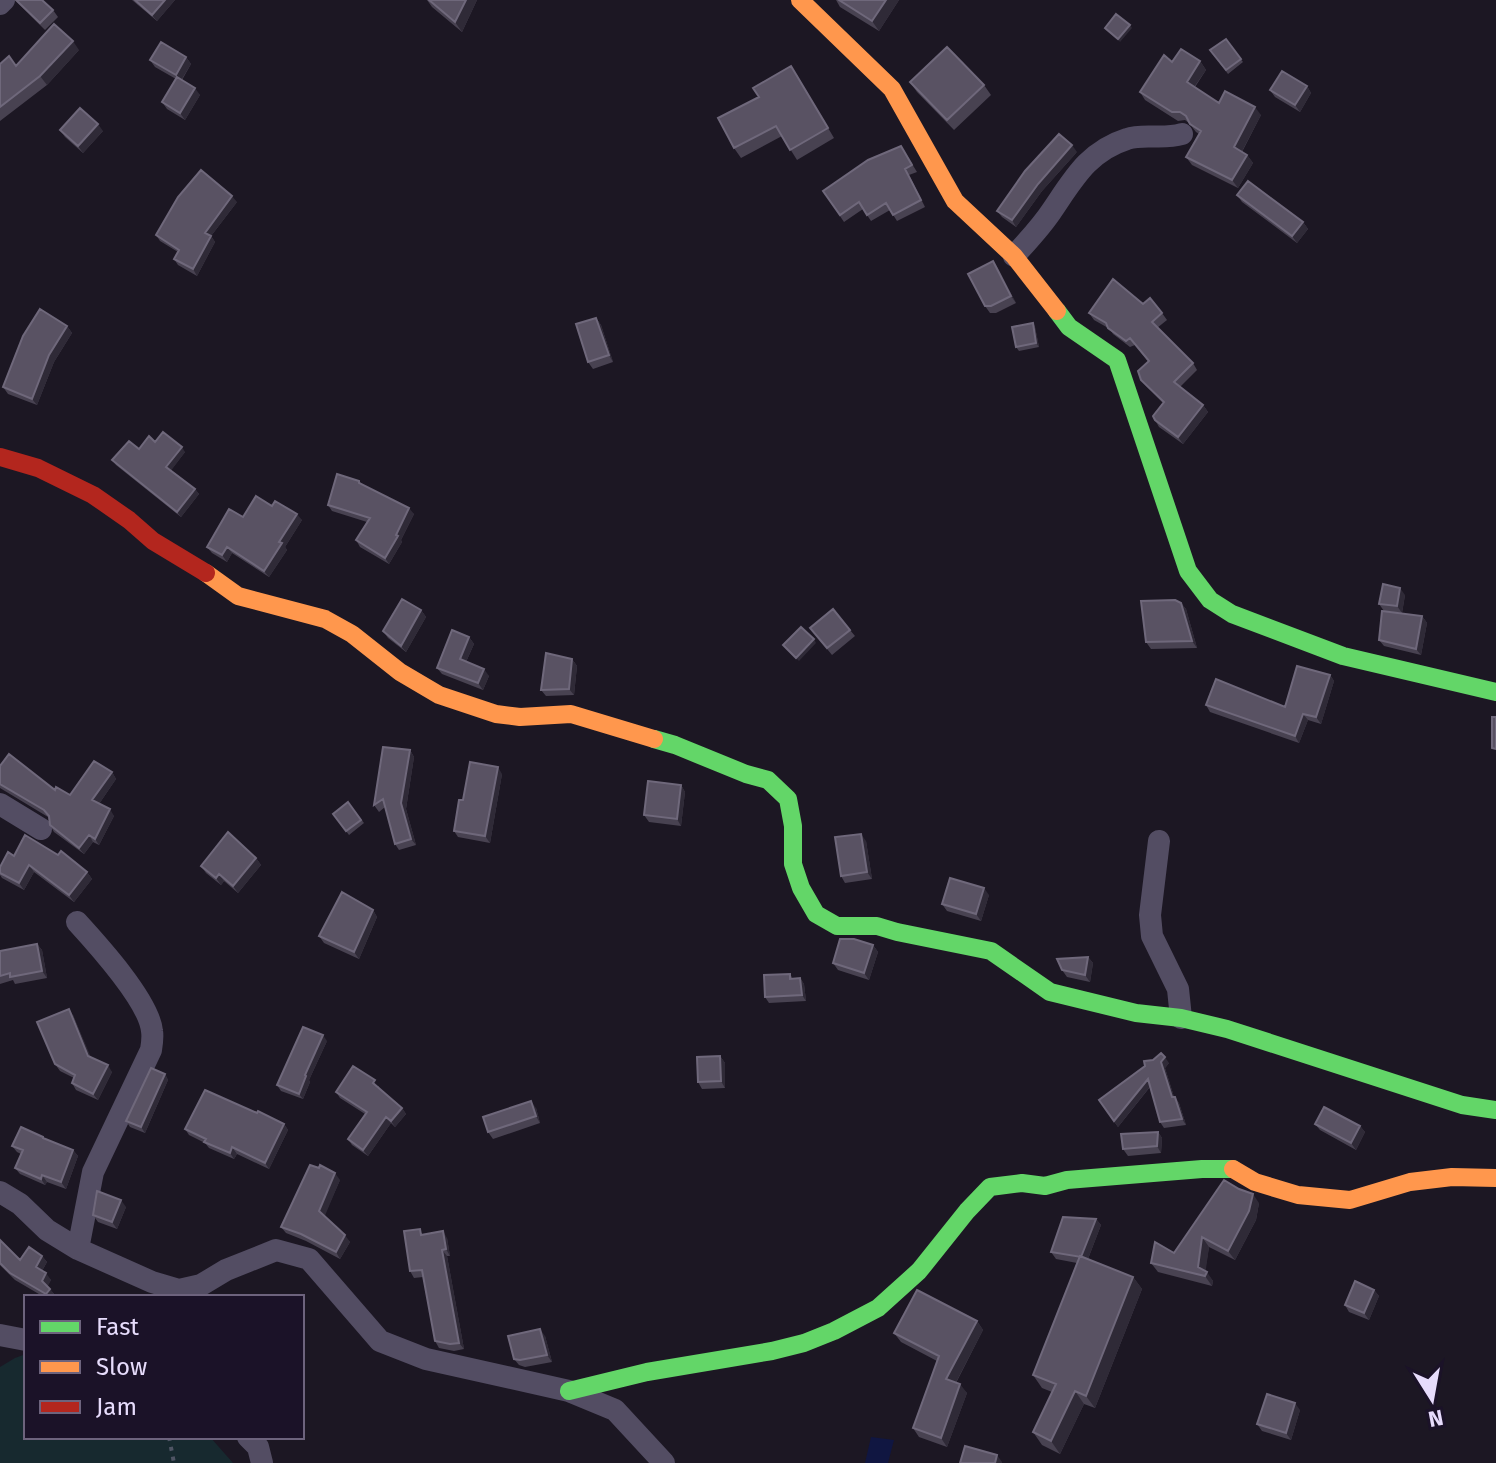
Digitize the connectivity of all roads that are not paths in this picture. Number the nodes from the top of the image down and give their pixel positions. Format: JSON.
{"nodes":[{"id":1,"x":800,"y":0,"type":"edge"},
{"id":2,"x":1182,"y":134,"type":"dead end"},
{"id":3,"x":1014,"y":256,"type":"junction"},
{"id":4,"x":0,"y":457,"type":"edge"},
{"id":5,"x":1496,"y":692,"type":"edge"},
{"id":6,"x":0,"y":804,"type":"edge"},
{"id":7,"x":41,"y":829,"type":"dead end"},
{"id":8,"x":1159,"y":841,"type":"dead end"},
{"id":9,"x":77,"y":922,"type":"dead end"},
{"id":10,"x":1181,"y":1018,"type":"junction"},
{"id":11,"x":1496,"y":1110,"type":"edge"},
{"id":12,"x":1496,"y":1178,"type":"edge"},
{"id":13,"x":0,"y":1192,"type":"edge"},
{"id":14,"x":78,"y":1249,"type":"junction"},
{"id":15,"x":0,"y":1335,"type":"edge"},
{"id":16,"x":24,"y":1340,"type":"edge"},
{"id":17,"x":569,"y":1391,"type":"junction"},
{"id":18,"x":250,"y":1439,"type":"edge"},
{"id":19,"x":262,"y":1463,"type":"edge"},
{"id":20,"x":664,"y":1463,"type":"edge"}],
"edges":[{"from":1,"to":3,"type":"street"},
{"from":2,"to":3,"type":"street"},
{"from":3,"to":5,"type":"street"},
{"from":4,"to":10,"type":"street"},
{"from":6,"to":7,"type":"street"},
{"from":8,"to":10,"type":"street"},
{"from":9,"to":14,"type":"street"},
{"from":10,"to":11,"type":"street"},
{"from":12,"to":17,"type":"street"},
{"from":13,"to":14,"type":"street"},
{"from":14,"to":17,"type":"street"},
{"from":15,"to":16,"type":"street"},
{"from":17,"to":20,"type":"street"},
{"from":18,"to":19,"type":"street"}]}
